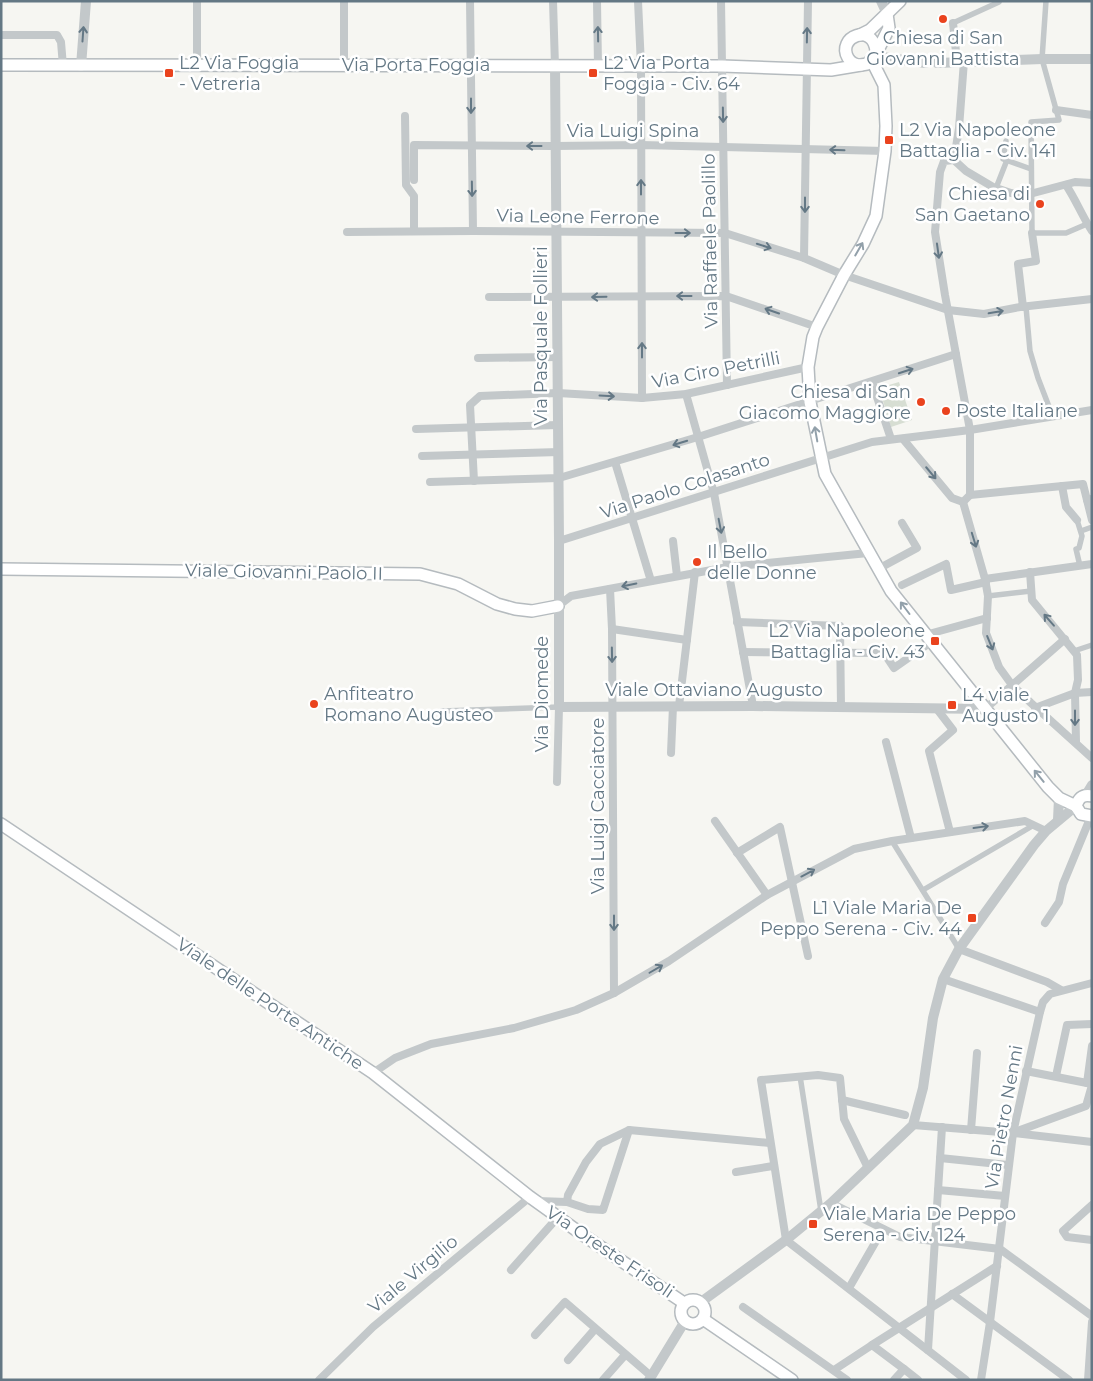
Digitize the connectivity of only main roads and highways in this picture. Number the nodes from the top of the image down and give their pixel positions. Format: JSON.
{"nodes":[{"id":1,"x":900,"y":1,"type":"edge"},
{"id":2,"x":887,"y":14,"type":"junction"},
{"id":3,"x":860,"y":35,"type":"junction"},
{"id":4,"x":846,"y":45,"type":"junction"},
{"id":5,"x":872,"y":58,"type":"junction"},
{"id":6,"x":1,"y":65,"type":"edge"},
{"id":7,"x":831,"y":70,"type":"junction"},
{"id":8,"x":1,"y":569,"type":"edge"},
{"id":9,"x":558,"y":606,"type":"road end"},
{"id":10,"x":1090,"y":792,"type":"edge"},
{"id":11,"x":1085,"y":813,"type":"edge"},
{"id":12,"x":1,"y":824,"type":"edge"},
{"id":13,"x":533,"y":1199,"type":"joint"},
{"id":14,"x":684,"y":1303,"type":"junction"},
{"id":15,"x":704,"y":1319,"type":"junction"},
{"id":16,"x":792,"y":1380,"type":"edge"}],
"edges":[{"from":1,"to":2,"type":"main road"},
{"from":2,"to":3,"type":"main road"},
{"from":2,"to":5,"type":"main road"},
{"from":3,"to":4,"type":"main road"},
{"from":3,"to":5,"type":"main road"},
{"from":4,"to":5,"type":"main road"},
{"from":4,"to":7,"type":"main road"},
{"from":5,"to":7,"type":"main road","name":"Via Porta Foggia"},
{"from":11,"to":5,"type":"main road","one_way":true},
{"from":6,"to":7,"type":"main road","name":"Via Porta Foggia"},
{"from":8,"to":9,"type":"main road","name":"Viale Giovanni Paolo II"},
{"from":10,"to":11,"type":"main road"},
{"from":12,"to":13,"type":"main road","name":"Viale delle Porte Antiche"},
{"from":13,"to":14,"type":"main road","name":"Via Oreste Frisoli"},
{"from":14,"to":15,"type":"main road"},
{"from":14,"to":15,"type":"main road"},
{"from":15,"to":16,"type":"main road"}]}
